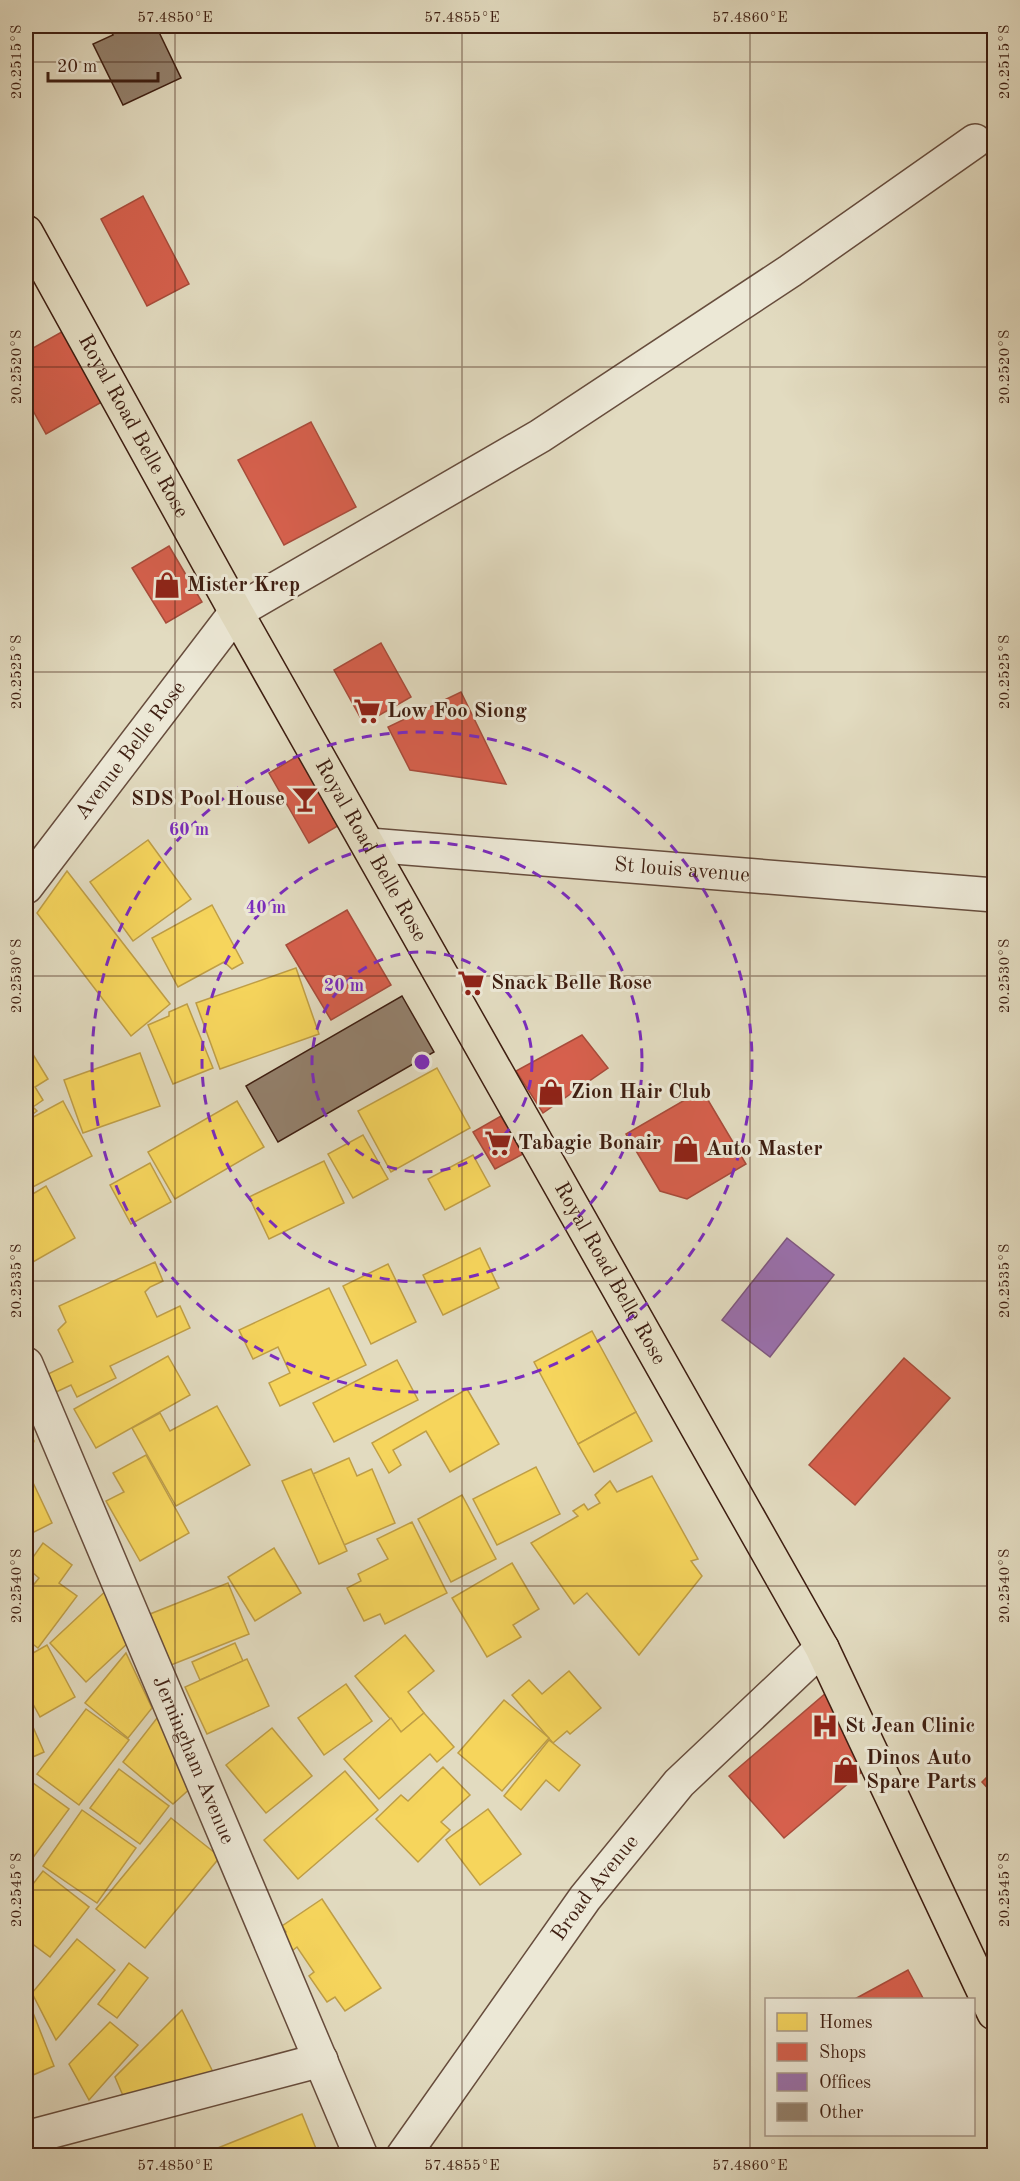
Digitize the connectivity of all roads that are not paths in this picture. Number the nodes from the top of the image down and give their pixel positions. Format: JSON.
{"nodes":[{"id":1,"x":975,"y":141,"type":"dead end"},
{"id":2,"x":26,"y":232,"type":"edge"},
{"id":3,"x":236,"y":612,"type":"junction"},
{"id":4,"x":369,"y":845,"type":"junction"},
{"id":5,"x":26,"y":887,"type":"edge"},
{"id":6,"x":994,"y":895,"type":"edge"},
{"id":7,"x":26,"y":1364,"type":"edge"},
{"id":8,"x":822,"y":1648,"type":"junction"},
{"id":9,"x":994,"y":2013,"type":"edge"},
{"id":10,"x":321,"y":2060,"type":"junction"},
{"id":11,"x":26,"y":2138,"type":"edge"},
{"id":12,"x":362,"y":2156,"type":"edge"},
{"id":13,"x":402,"y":2156,"type":"edge"}],
"edges":[{"from":1,"to":3,"type":"street"},
{"from":2,"to":3,"type":"main road","name":"Royal Road Belle Rose"},
{"from":3,"to":4,"type":"main road","name":"Royal Road Belle Rose"},
{"from":3,"to":5,"type":"street","name":"Avenue Belle Rose"},
{"from":4,"to":6,"type":"street","name":"St louis avenue"},
{"from":4,"to":8,"type":"main road","name":"Royal Road Belle Rose"},
{"from":7,"to":10,"type":"street","name":"Jerningham Avenue"},
{"from":8,"to":9,"type":"main road","name":"Royal Road Belle Rose"},
{"from":8,"to":13,"type":"street","name":"Broad Avenue"},
{"from":10,"to":11,"type":"street"},
{"from":10,"to":12,"type":"street","name":"Jerningham Avenue"}]}
